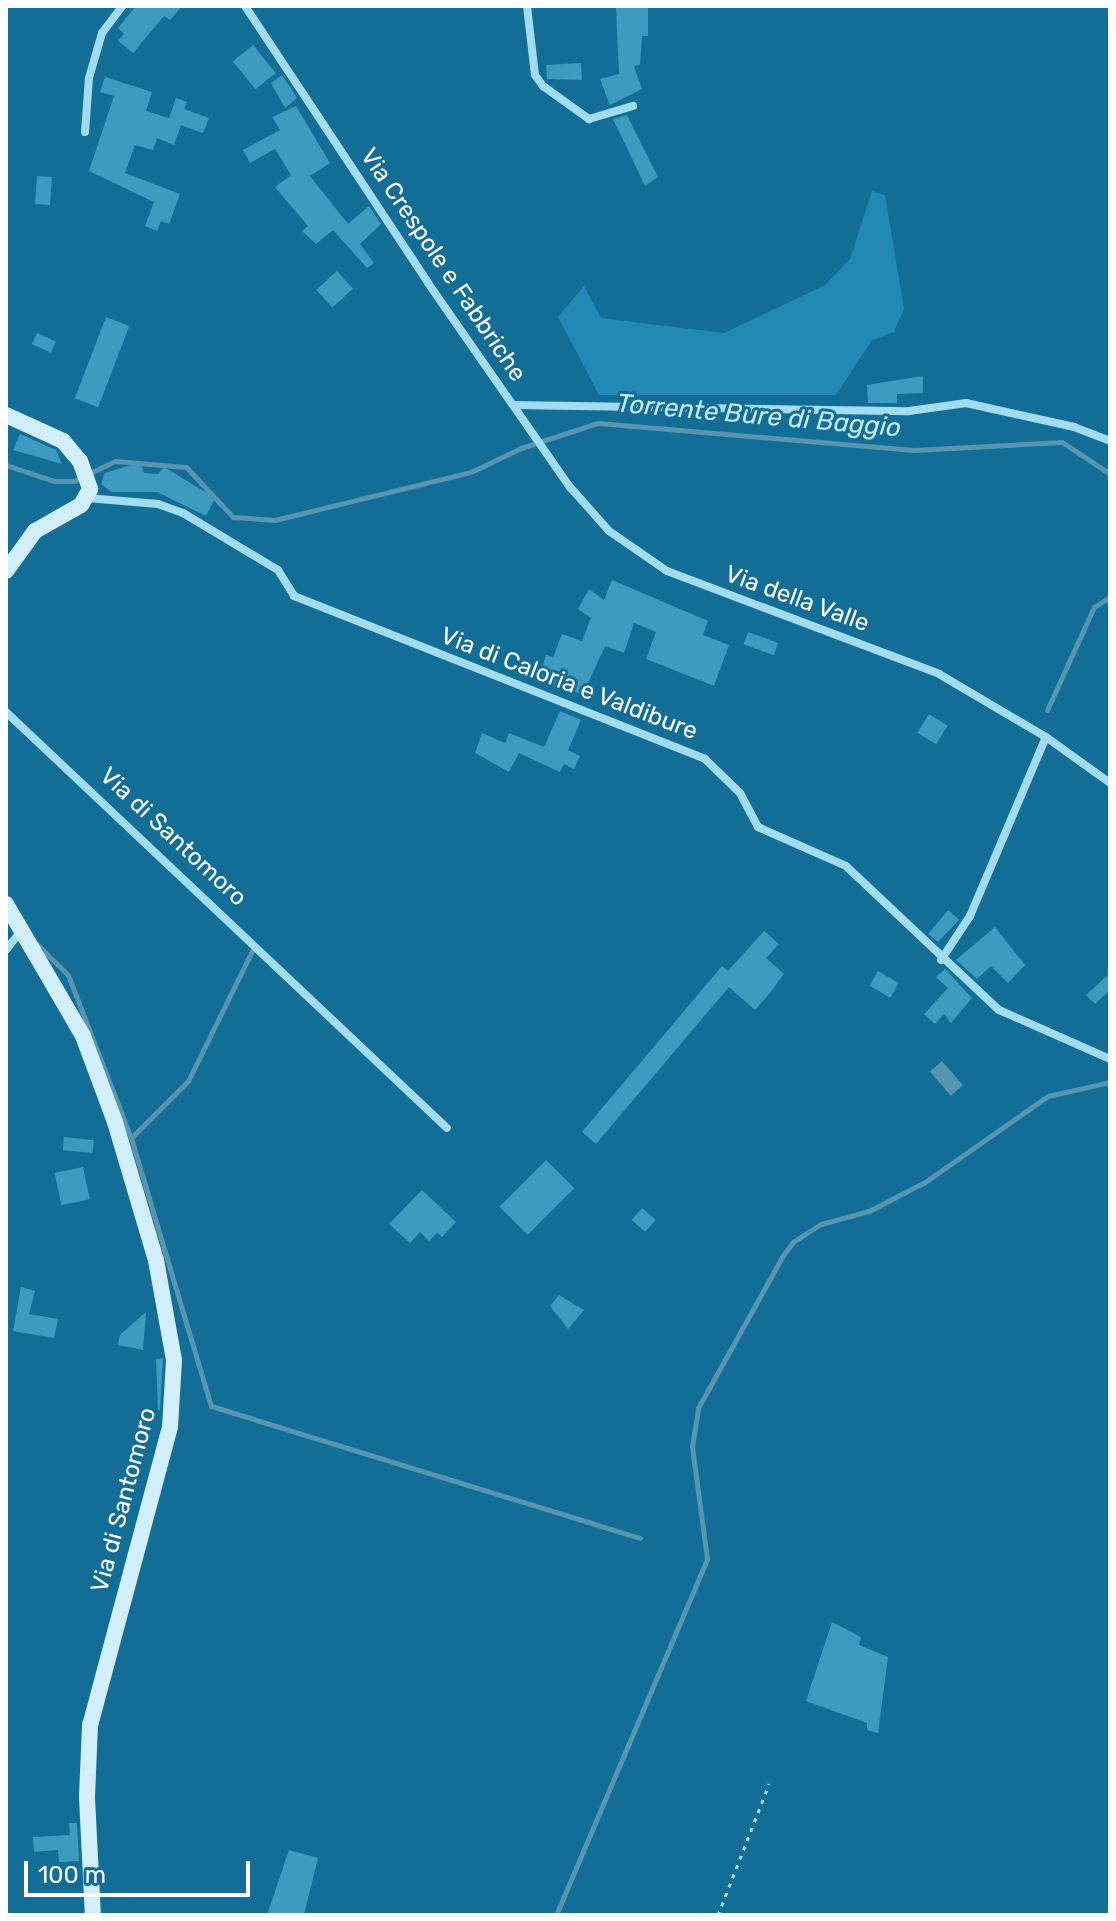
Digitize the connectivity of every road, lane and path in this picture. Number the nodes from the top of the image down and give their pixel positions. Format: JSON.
{"nodes":[{"id":1,"x":122,"y":6,"type":"edge"},
{"id":2,"x":245,"y":6,"type":"edge"},
{"id":3,"x":527,"y":6,"type":"edge"},
{"id":4,"x":633,"y":106,"type":"dead end"},
{"id":5,"x":85,"y":132,"type":"dead end"},
{"id":6,"x":513,"y":405,"type":"junction"},
{"id":7,"x":6,"y":415,"type":"edge"},
{"id":8,"x":1110,"y":441,"type":"edge"},
{"id":9,"x":87,"y":498,"type":"junction"},
{"id":10,"x":6,"y":571,"type":"edge"},
{"id":11,"x":6,"y":712,"type":"edge"},
{"id":12,"x":1046,"y":737,"type":"junction"},
{"id":13,"x":1110,"y":783,"type":"edge"},
{"id":14,"x":6,"y":904,"type":"edge"},
{"id":15,"x":20,"y":932,"type":"junction"},
{"id":16,"x":6,"y":950,"type":"edge"},
{"id":17,"x":941,"y":960,"type":"junction"},
{"id":18,"x":1110,"y":1059,"type":"edge"},
{"id":19,"x":447,"y":1128,"type":"dead end"},
{"id":20,"x":769,"y":1784,"type":"dead end"},
{"id":21,"x":93,"y":1915,"type":"edge"},
{"id":22,"x":718,"y":1915,"type":"edge"}],
"edges":[{"from":1,"to":5,"type":"street"},
{"from":2,"to":6,"type":"street","name":"Via Crespole e Fabbriche"},
{"from":3,"to":4,"type":"street"},
{"from":6,"to":8,"type":"street","name":"Via Crespole e Fabbriche"},
{"from":6,"to":12,"type":"street","name":"Via della Valle"},
{"from":7,"to":9,"type":"main road"},
{"from":9,"to":10,"type":"main road"},
{"from":9,"to":17,"type":"street","name":"Via di Caloria e Valdibure"},
{"from":11,"to":19,"type":"street","name":"Via di Santomoro"},
{"from":12,"to":13,"type":"street","name":"Via della Valle"},
{"from":12,"to":17,"type":"street"},
{"from":14,"to":15,"type":"main road","name":"Via di Santomoro"},
{"from":15,"to":16,"type":"street"},
{"from":15,"to":21,"type":"main road","name":"Via di Santomoro"},
{"from":17,"to":18,"type":"street","name":"Via di Caloria e Valdibure"},
{"from":20,"to":22,"type":"path"}]}
